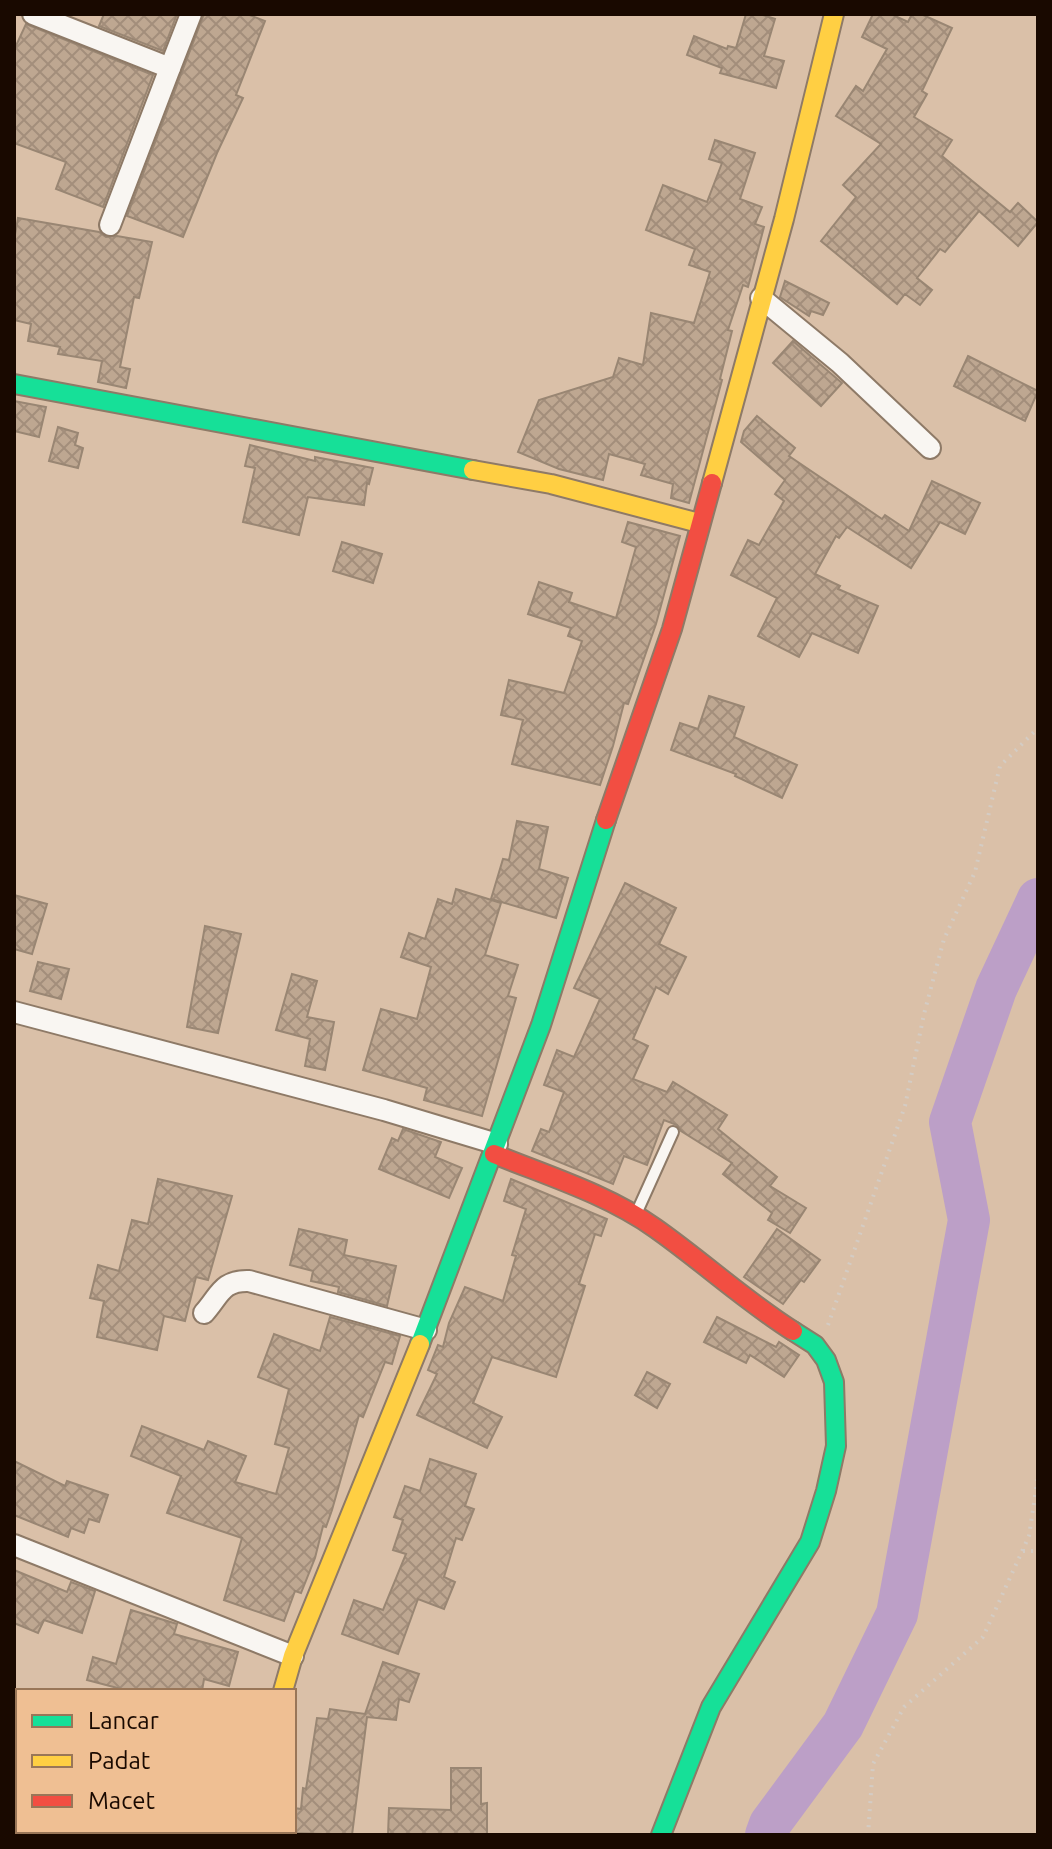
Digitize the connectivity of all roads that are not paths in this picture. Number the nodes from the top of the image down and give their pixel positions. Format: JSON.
{"nodes":[{"id":1,"x":33,"y":14,"type":"edge"},
{"id":2,"x":191,"y":14,"type":"edge"},
{"id":3,"x":834,"y":14,"type":"edge"},
{"id":4,"x":170,"y":68,"type":"junction"},
{"id":5,"x":110,"y":225,"type":"dead end"},
{"id":6,"x":761,"y":298,"type":"junction"},
{"id":7,"x":14,"y":384,"type":"edge"},
{"id":8,"x":930,"y":448,"type":"dead end"},
{"id":9,"x":699,"y":523,"type":"junction"},
{"id":10,"x":14,"y":1012,"type":"edge"},
{"id":11,"x":673,"y":1132,"type":"dead end"},
{"id":12,"x":495,"y":1149,"type":"junction"},
{"id":13,"x":635,"y":1216,"type":"junction"},
{"id":14,"x":204,"y":1313,"type":"dead end"},
{"id":15,"x":426,"y":1330,"type":"junction"},
{"id":16,"x":14,"y":1545,"type":"edge"},
{"id":17,"x":293,"y":1656,"type":"junction"},
{"id":18,"x":284,"y":1689,"type":"edge"},
{"id":19,"x":661,"y":1835,"type":"edge"}],
"edges":[{"from":1,"to":4,"type":"street"},
{"from":2,"to":4,"type":"street"},
{"from":3,"to":6,"type":"street"},
{"from":4,"to":5,"type":"street"},
{"from":6,"to":8,"type":"street"},
{"from":6,"to":9,"type":"street"},
{"from":7,"to":9,"type":"street"},
{"from":9,"to":12,"type":"street"},
{"from":10,"to":12,"type":"street"},
{"from":11,"to":13,"type":"lane"},
{"from":12,"to":13,"type":"street"},
{"from":12,"to":15,"type":"street"},
{"from":13,"to":19,"type":"street"},
{"from":14,"to":15,"type":"street"},
{"from":15,"to":17,"type":"street"},
{"from":16,"to":17,"type":"street"},
{"from":17,"to":18,"type":"street"}]}
